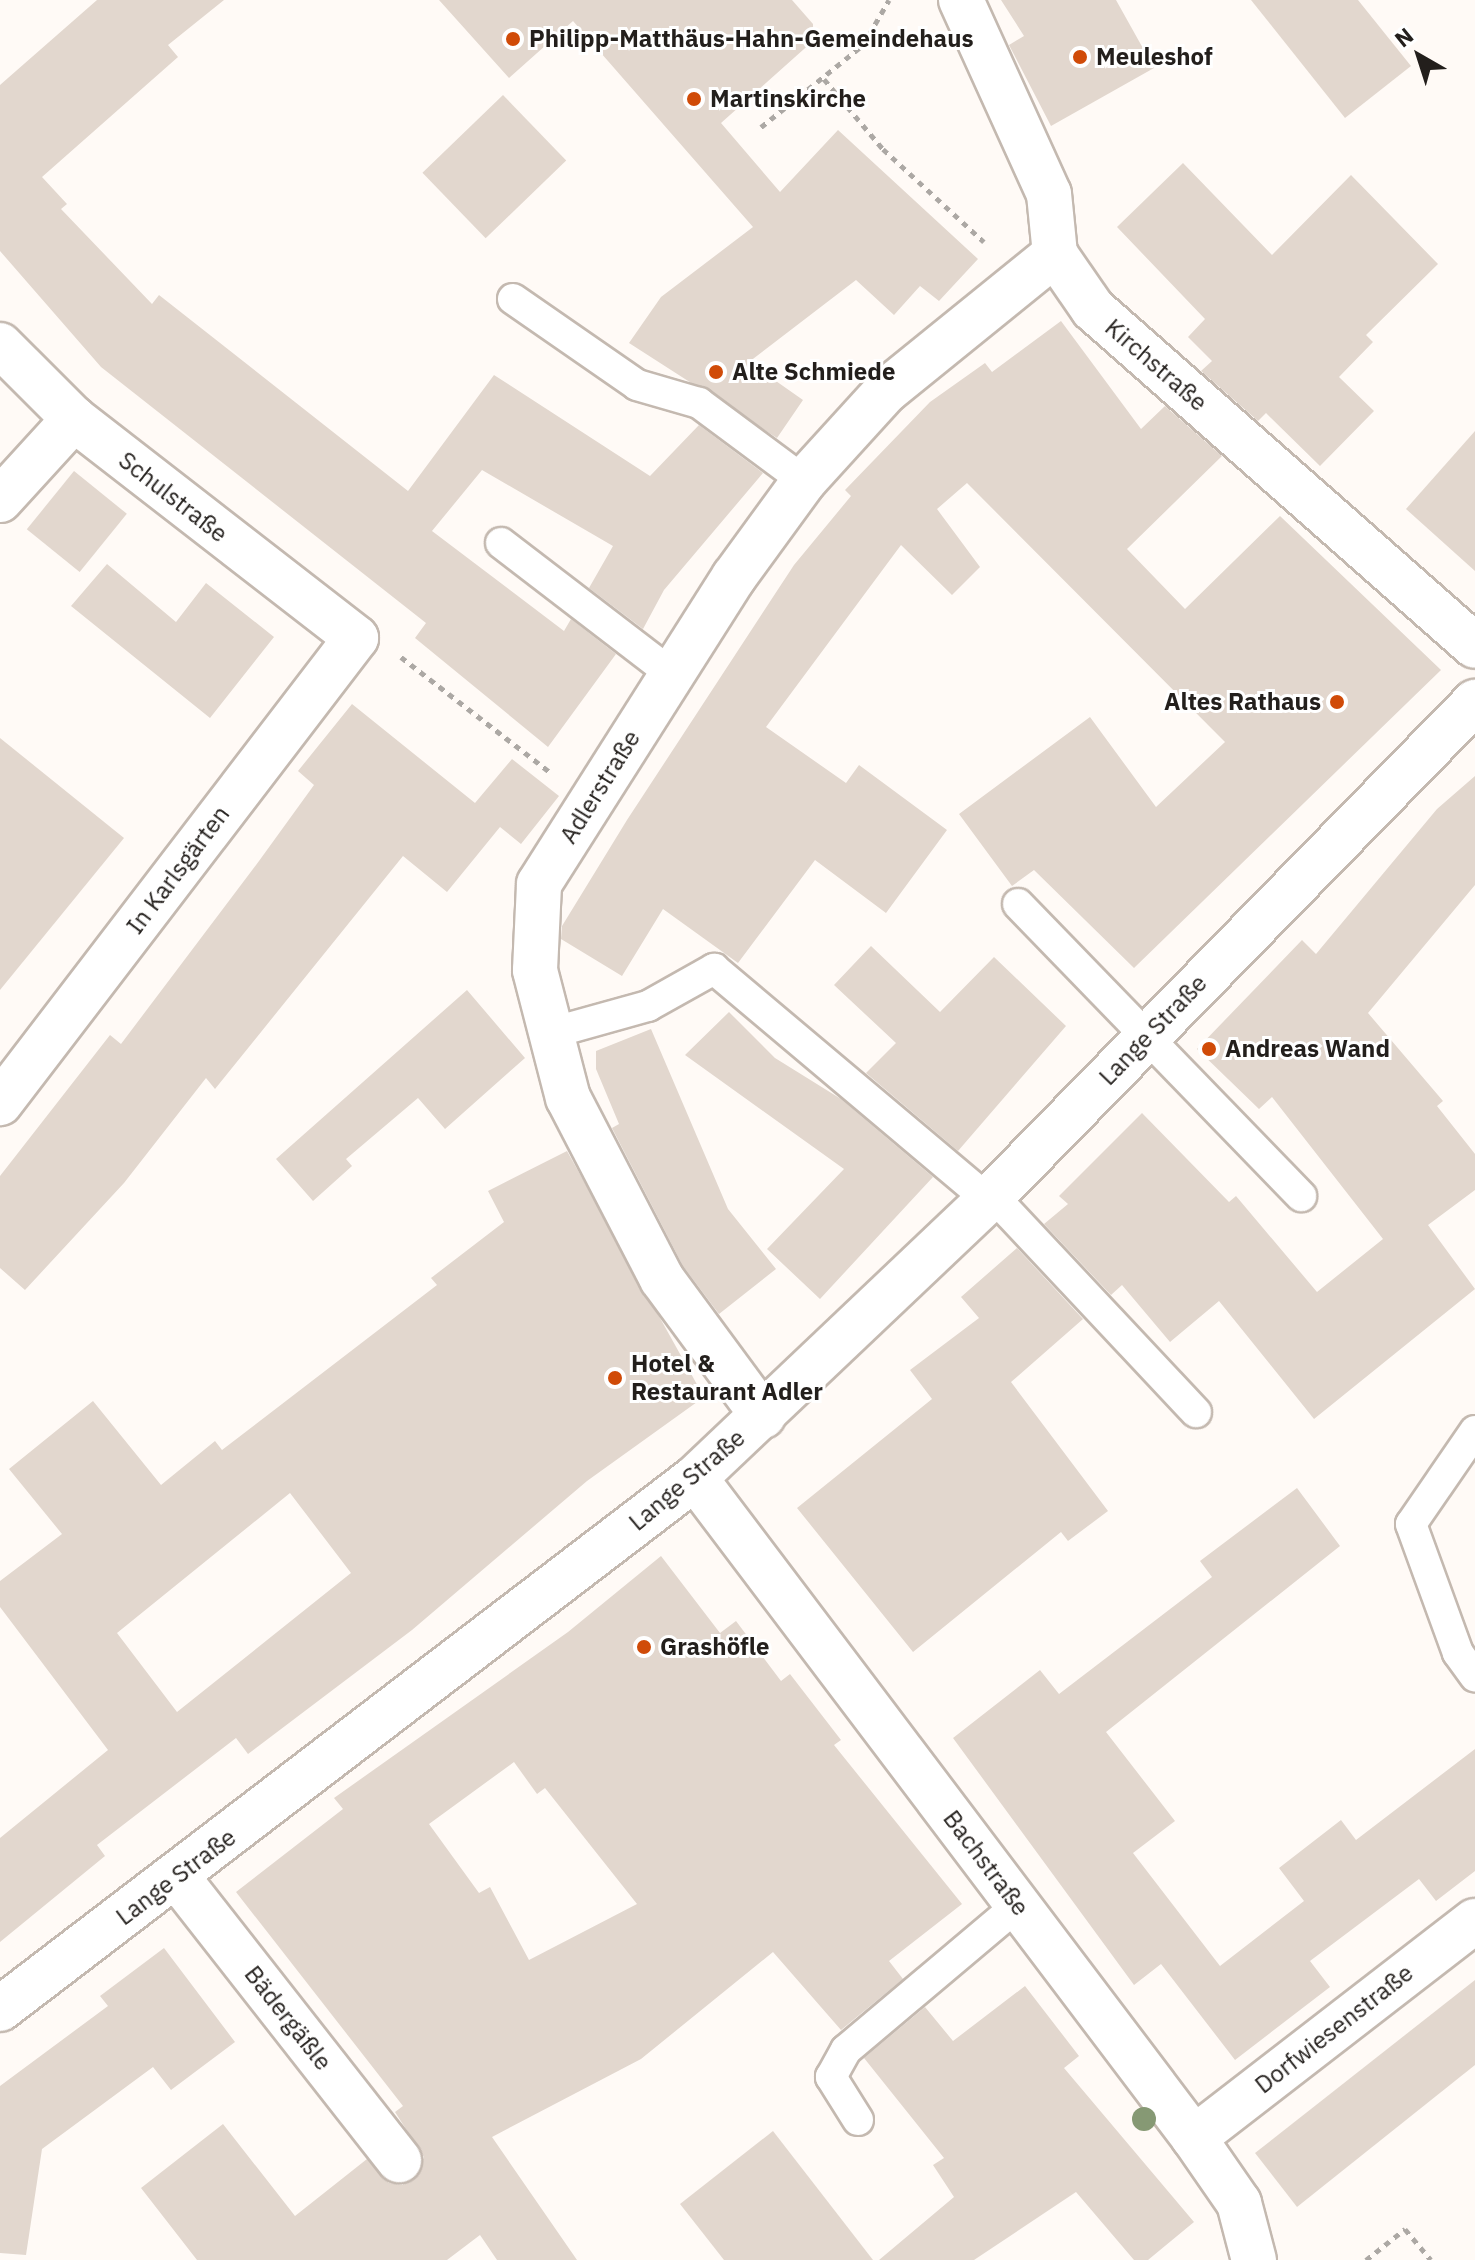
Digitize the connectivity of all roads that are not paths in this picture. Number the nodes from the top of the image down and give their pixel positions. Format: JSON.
{"nodes":[{"id":1,"x":961,"y":0,"type":"edge"},
{"id":2,"x":1055,"y":254,"type":"junction"},
{"id":3,"x":513,"y":299,"type":"dead end"},
{"id":4,"x":0,"y":345,"type":"edge"},
{"id":5,"x":74,"y":419,"type":"junction"},
{"id":6,"x":804,"y":481,"type":"junction"},
{"id":7,"x":0,"y":500,"type":"edge"},
{"id":8,"x":501,"y":543,"type":"dead end"},
{"id":9,"x":356,"y":638,"type":"joint"},
{"id":10,"x":1475,"y":646,"type":"edge"},
{"id":11,"x":672,"y":674,"type":"junction"},
{"id":12,"x":1475,"y":702,"type":"edge"},
{"id":13,"x":1018,"y":904,"type":"dead end"},
{"id":14,"x":551,"y":1033,"type":"junction"},
{"id":15,"x":1148,"y":1035,"type":"junction"},
{"id":16,"x":0,"y":1103,"type":"edge"},
{"id":17,"x":1301,"y":1196,"type":"dead end"},
{"id":18,"x":990,"y":1198,"type":"junction"},
{"id":19,"x":1196,"y":1412,"type":"dead end"},
{"id":20,"x":763,"y":1416,"type":"junction"},
{"id":21,"x":1475,"y":1431,"type":"edge"},
{"id":22,"x":695,"y":1478,"type":"junction"},
{"id":23,"x":1475,"y":1676,"type":"edge"},
{"id":24,"x":177,"y":1877,"type":"junction"},
{"id":25,"x":1018,"y":1905,"type":"junction"},
{"id":26,"x":1475,"y":1921,"type":"edge"},
{"id":27,"x":0,"y":2009,"type":"edge"},
{"id":28,"x":858,"y":2120,"type":"dead end"},
{"id":29,"x":1194,"y":2138,"type":"junction"},
{"id":30,"x":399,"y":2160,"type":"dead end"},
{"id":31,"x":1254,"y":2260,"type":"edge"}],
"edges":[{"from":1,"to":2,"type":"street","name":"Kirchstraße"},
{"from":2,"to":6,"type":"street","name":"Adlerstraße"},
{"from":2,"to":10,"type":"street","name":"Kirchstraße"},
{"from":3,"to":6,"type":"lane"},
{"from":4,"to":5,"type":"street","name":"Schulstraße"},
{"from":5,"to":7,"type":"street"},
{"from":5,"to":9,"type":"street","name":"Schulstraße"},
{"from":6,"to":11,"type":"street","name":"Adlerstraße"},
{"from":8,"to":11,"type":"lane"},
{"from":9,"to":16,"type":"street","name":"In Karlsgärten"},
{"from":11,"to":14,"type":"street","name":"Adlerstraße"},
{"from":12,"to":15,"type":"street","name":"Lange Straße"},
{"from":13,"to":15,"type":"lane"},
{"from":14,"to":18,"type":"lane"},
{"from":14,"to":20,"type":"street","name":"Adlerstraße"},
{"from":15,"to":17,"type":"lane"},
{"from":15,"to":18,"type":"street","name":"Lange Straße"},
{"from":18,"to":19,"type":"lane"},
{"from":18,"to":20,"type":"street","name":"Lange Straße"},
{"from":20,"to":22,"type":"street","name":"Lange Straße"},
{"from":21,"to":23,"type":"lane"},
{"from":22,"to":24,"type":"street","name":"Lange Straße"},
{"from":22,"to":25,"type":"street","name":"Bachstraße"},
{"from":24,"to":27,"type":"street","name":"Lange Straße"},
{"from":24,"to":30,"type":"street","name":"Bädergäßle"},
{"from":25,"to":28,"type":"lane"},
{"from":25,"to":29,"type":"street","name":"Bachstraße"},
{"from":26,"to":29,"type":"street","name":"Dorfwiesenstraße"},
{"from":29,"to":31,"type":"street","name":"Bachstraße"}]}
